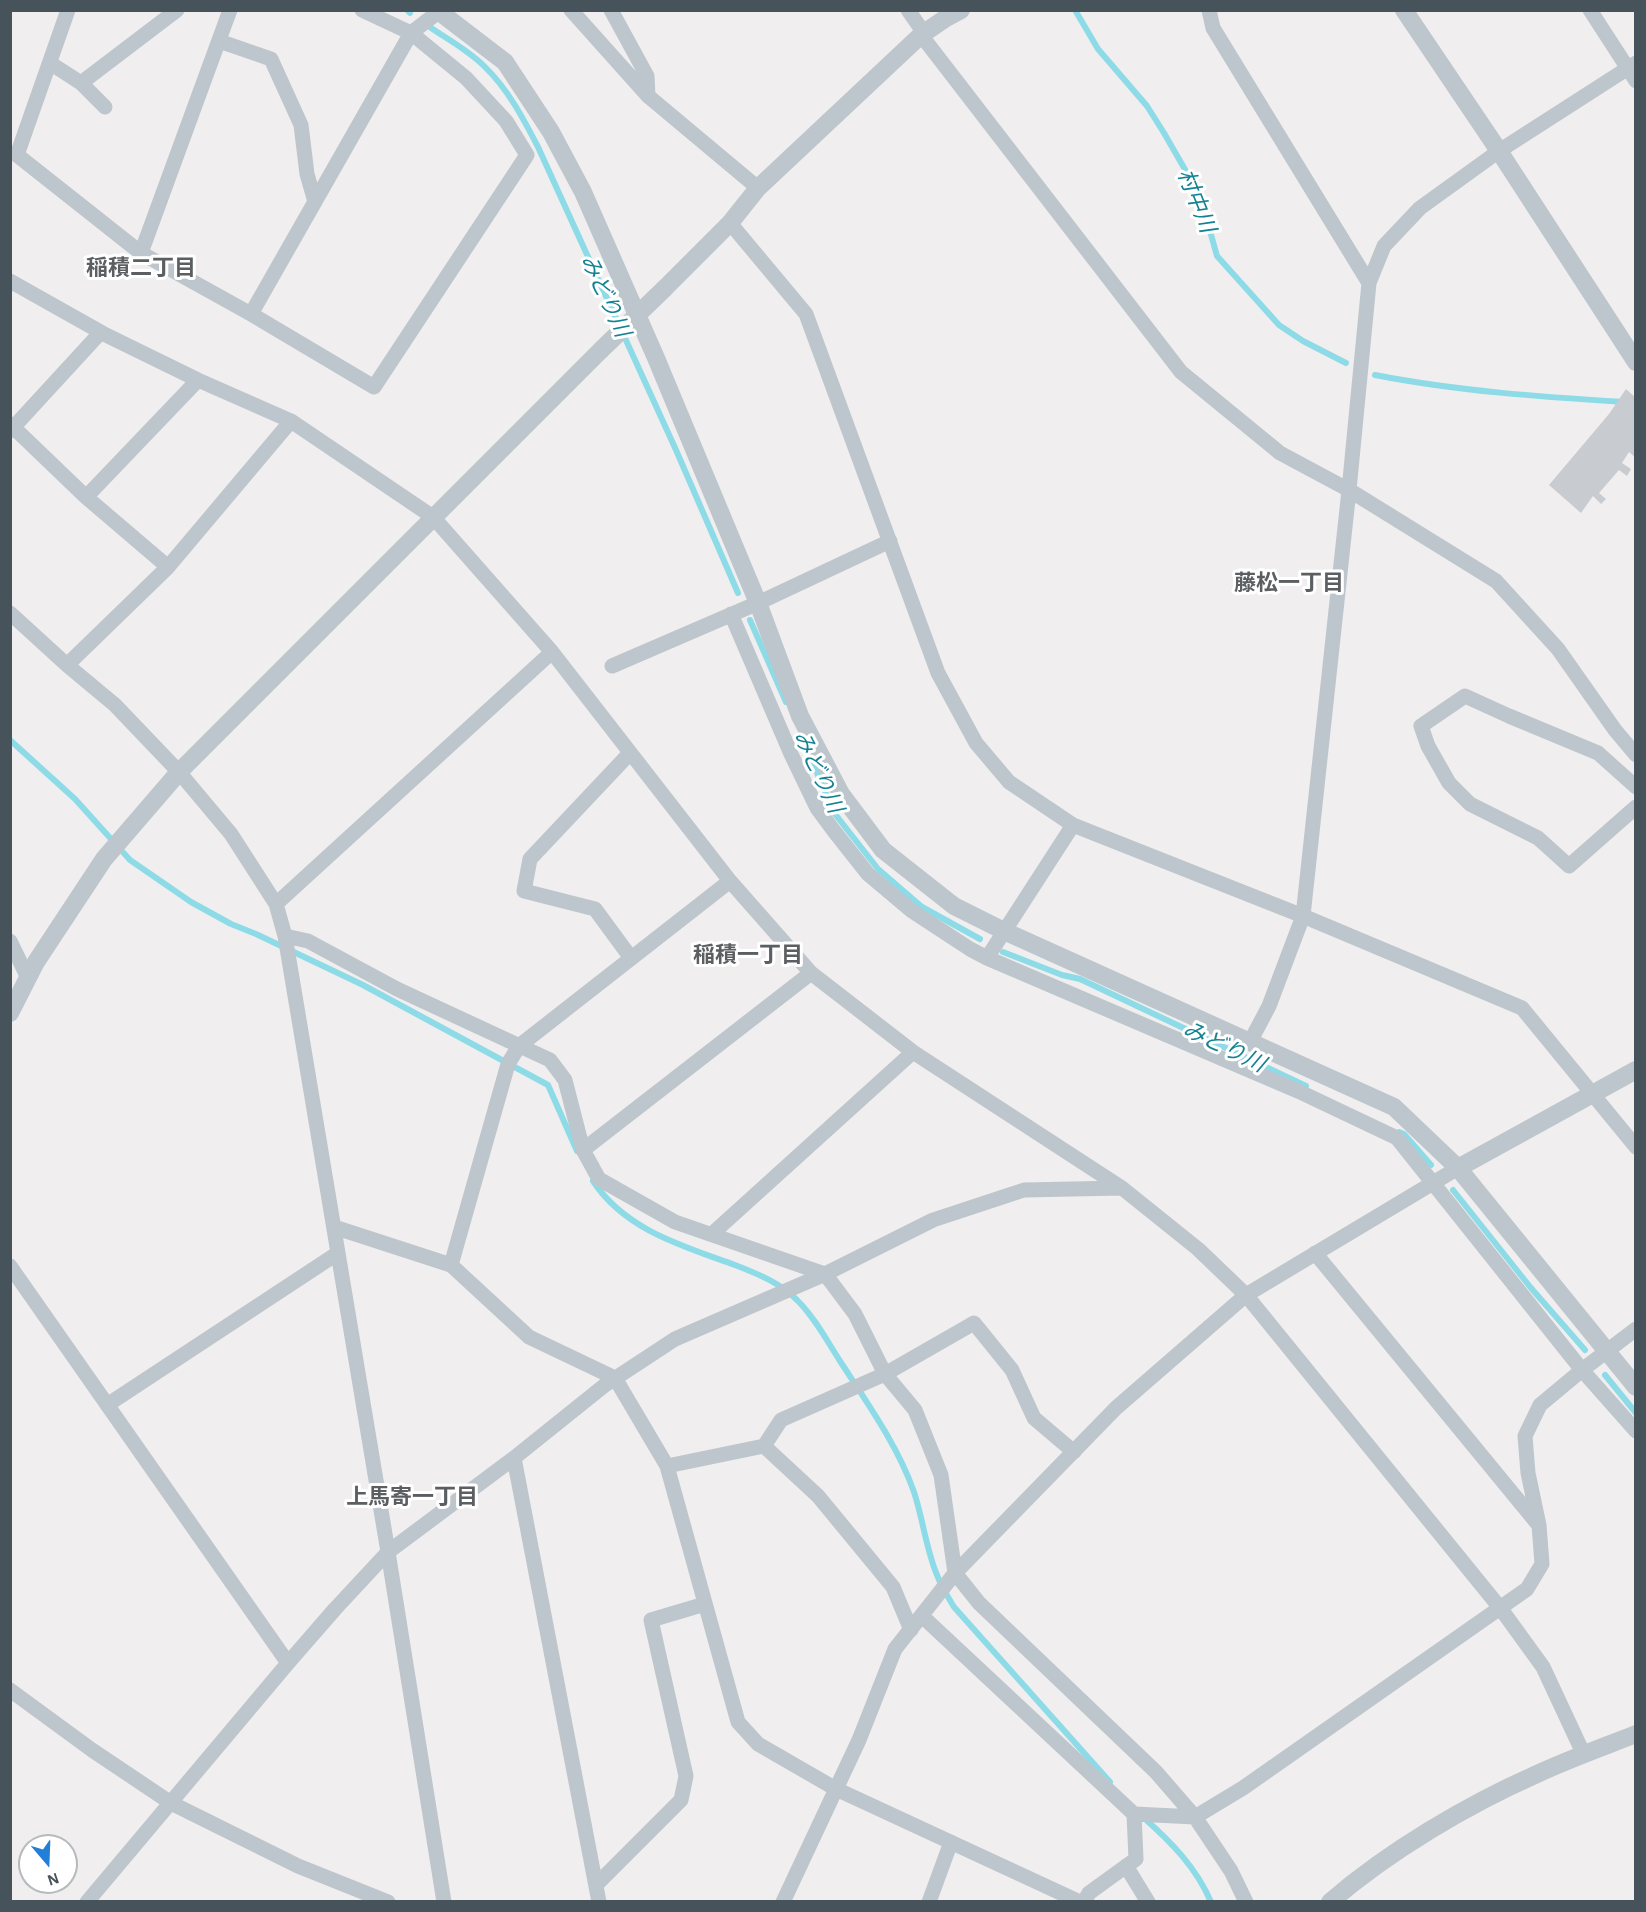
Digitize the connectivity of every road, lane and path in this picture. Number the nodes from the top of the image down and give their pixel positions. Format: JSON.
{"nodes":[{"id":1,"x":68,"y":10,"type":"edge"},
{"id":2,"x":177,"y":10,"type":"edge"},
{"id":3,"x":362,"y":10,"type":"edge"},
{"id":4,"x":572,"y":10,"type":"edge"},
{"id":5,"x":612,"y":10,"type":"edge"},
{"id":6,"x":908,"y":10,"type":"edge"},
{"id":7,"x":961,"y":10,"type":"edge"},
{"id":8,"x":1209,"y":10,"type":"edge"},
{"id":9,"x":1404,"y":10,"type":"edge"},
{"id":10,"x":1590,"y":10,"type":"edge"},
{"id":11,"x":439,"y":11,"type":"edge"},
{"id":12,"x":227,"y":12,"type":"edge"},
{"id":13,"x":411,"y":33,"type":"junction"},
{"id":14,"x":923,"y":34,"type":"junction"},
{"id":15,"x":219,"y":41,"type":"junction"},
{"id":16,"x":50,"y":63,"type":"junction"},
{"id":17,"x":1633,"y":71,"type":"edge"},
{"id":18,"x":81,"y":82,"type":"junction"},
{"id":19,"x":648,"y":96,"type":"junction"},
{"id":20,"x":105,"y":107,"type":"dead end"},
{"id":21,"x":1499,"y":151,"type":"junction"},
{"id":22,"x":758,"y":188,"type":"junction"},
{"id":23,"x":315,"y":202,"type":"junction"},
{"id":24,"x":730,"y":223,"type":"junction"},
{"id":25,"x":141,"y":253,"type":"junction"},
{"id":26,"x":10,"y":281,"type":"edge"},
{"id":27,"x":1369,"y":283,"type":"junction"},
{"id":28,"x":251,"y":314,"type":"junction"},
{"id":29,"x":101,"y":332,"type":"junction"},
{"id":30,"x":1635,"y":362,"type":"edge"},
{"id":31,"x":198,"y":380,"type":"junction"},
{"id":32,"x":291,"y":421,"type":"junction"},
{"id":33,"x":11,"y":427,"type":"edge"},
{"id":34,"x":1349,"y":490,"type":"junction"},
{"id":35,"x":86,"y":497,"type":"junction"},
{"id":36,"x":433,"y":517,"type":"junction"},
{"id":37,"x":890,"y":541,"type":"junction"},
{"id":38,"x":168,"y":567,"type":"junction"},
{"id":39,"x":758,"y":603,"type":"junction"},
{"id":40,"x":10,"y":613,"type":"edge"},
{"id":41,"x":731,"y":614,"type":"junction"},
{"id":42,"x":552,"y":652,"type":"junction"},
{"id":43,"x":67,"y":665,"type":"junction"},
{"id":44,"x":612,"y":666,"type":"dead end"},
{"id":45,"x":630,"y":753,"type":"junction"},
{"id":46,"x":1635,"y":755,"type":"edge"},
{"id":47,"x":179,"y":772,"type":"junction"},
{"id":48,"x":1635,"y":787,"type":"edge"},
{"id":49,"x":1635,"y":807,"type":"edge"},
{"id":50,"x":1074,"y":825,"type":"junction"},
{"id":51,"x":730,"y":881,"type":"junction"},
{"id":52,"x":276,"y":904,"type":"junction"},
{"id":53,"x":1303,"y":915,"type":"junction"},
{"id":54,"x":1004,"y":931,"type":"junction"},
{"id":55,"x":285,"y":936,"type":"junction"},
{"id":56,"x":10,"y":941,"type":"edge"},
{"id":57,"x":631,"y":958,"type":"junction"},
{"id":58,"x":987,"y":958,"type":"junction"},
{"id":59,"x":811,"y":973,"type":"junction"},
{"id":60,"x":28,"y":978,"type":"junction"},
{"id":61,"x":10,"y":1013,"type":"edge"},
{"id":62,"x":1250,"y":1042,"type":"junction"},
{"id":63,"x":519,"y":1046,"type":"junction"},
{"id":64,"x":913,"y":1052,"type":"junction"},
{"id":65,"x":1635,"y":1070,"type":"edge"},
{"id":66,"x":1594,"y":1095,"type":"junction"},
{"id":67,"x":1635,"y":1147,"type":"edge"},
{"id":68,"x":584,"y":1150,"type":"junction"},
{"id":69,"x":1458,"y":1168,"type":"junction"},
{"id":70,"x":1434,"y":1182,"type":"junction"},
{"id":71,"x":1122,"y":1188,"type":"junction"},
{"id":72,"x":334,"y":1227,"type":"junction"},
{"id":73,"x":712,"y":1233,"type":"junction"},
{"id":74,"x":338,"y":1253,"type":"junction"},
{"id":75,"x":1316,"y":1253,"type":"junction"},
{"id":76,"x":451,"y":1265,"type":"junction"},
{"id":77,"x":10,"y":1266,"type":"edge"},
{"id":78,"x":825,"y":1274,"type":"junction"},
{"id":79,"x":1246,"y":1295,"type":"junction"},
{"id":80,"x":1635,"y":1329,"type":"edge"},
{"id":81,"x":1607,"y":1352,"type":"junction"},
{"id":82,"x":1581,"y":1370,"type":"junction"},
{"id":83,"x":885,"y":1374,"type":"junction"},
{"id":84,"x":615,"y":1378,"type":"junction"},
{"id":85,"x":1635,"y":1387,"type":"edge"},
{"id":86,"x":107,"y":1405,"type":"junction"},
{"id":87,"x":1635,"y":1431,"type":"edge"},
{"id":88,"x":765,"y":1446,"type":"junction"},
{"id":89,"x":1074,"y":1452,"type":"junction"},
{"id":90,"x":514,"y":1458,"type":"junction"},
{"id":91,"x":667,"y":1466,"type":"junction"},
{"id":92,"x":1539,"y":1525,"type":"junction"},
{"id":93,"x":388,"y":1552,"type":"junction"},
{"id":94,"x":955,"y":1573,"type":"junction"},
{"id":95,"x":705,"y":1604,"type":"junction"},
{"id":96,"x":1501,"y":1609,"type":"junction"},
{"id":97,"x":922,"y":1616,"type":"junction"},
{"id":98,"x":911,"y":1630,"type":"junction"},
{"id":99,"x":288,"y":1663,"type":"junction"},
{"id":100,"x":10,"y":1690,"type":"edge"},
{"id":101,"x":1635,"y":1734,"type":"edge"},
{"id":102,"x":1584,"y":1755,"type":"junction"},
{"id":103,"x":836,"y":1789,"type":"junction"},
{"id":104,"x":171,"y":1803,"type":"junction"},
{"id":105,"x":1134,"y":1814,"type":"junction"},
{"id":106,"x":1195,"y":1817,"type":"junction"},
{"id":107,"x":951,"y":1842,"type":"junction"},
{"id":108,"x":1126,"y":1866,"type":"junction"},
{"id":109,"x":596,"y":1885,"type":"junction"},
{"id":110,"x":87,"y":1902,"type":"edge"},
{"id":111,"x":388,"y":1902,"type":"edge"},
{"id":112,"x":444,"y":1902,"type":"edge"},
{"id":113,"x":599,"y":1902,"type":"edge"},
{"id":114,"x":783,"y":1902,"type":"edge"},
{"id":115,"x":929,"y":1902,"type":"edge"},
{"id":116,"x":1082,"y":1902,"type":"edge"},
{"id":117,"x":1148,"y":1902,"type":"edge"},
{"id":118,"x":1246,"y":1902,"type":"edge"},
{"id":119,"x":1330,"y":1902,"type":"edge"}],
"edges":[{"from":1,"to":16,"type":"street"},
{"from":2,"to":18,"type":"street"},
{"from":3,"to":13,"type":"street"},
{"from":4,"to":19,"type":"street"},
{"from":5,"to":19,"type":"street"},
{"from":6,"to":14,"type":"street"},
{"from":7,"to":14,"type":"street"},
{"from":8,"to":27,"type":"street"},
{"from":9,"to":21,"type":"street"},
{"from":10,"to":17,"type":"street"},
{"from":11,"to":13,"type":"street"},
{"from":11,"to":39,"type":"street"},
{"from":12,"to":15,"type":"street"},
{"from":13,"to":23,"type":"street"},
{"from":13,"to":28,"type":"street"},
{"from":14,"to":22,"type":"street"},
{"from":14,"to":34,"type":"street"},
{"from":15,"to":23,"type":"street"},
{"from":15,"to":25,"type":"street"},
{"from":16,"to":18,"type":"street"},
{"from":16,"to":25,"type":"street"},
{"from":17,"to":21,"type":"street"},
{"from":18,"to":20,"type":"street"},
{"from":19,"to":22,"type":"street"},
{"from":21,"to":27,"type":"street"},
{"from":21,"to":30,"type":"street"},
{"from":22,"to":24,"type":"street"},
{"from":23,"to":28,"type":"street"},
{"from":24,"to":36,"type":"street","bridge":true},
{"from":24,"to":37,"type":"street"},
{"from":25,"to":28,"type":"street"},
{"from":26,"to":29,"type":"street"},
{"from":27,"to":34,"type":"street"},
{"from":29,"to":31,"type":"street"},
{"from":29,"to":33,"type":"street"},
{"from":31,"to":32,"type":"street"},
{"from":31,"to":35,"type":"street"},
{"from":32,"to":36,"type":"street"},
{"from":32,"to":38,"type":"street"},
{"from":33,"to":35,"type":"street"},
{"from":34,"to":46,"type":"street"},
{"from":34,"to":53,"type":"street"},
{"from":35,"to":38,"type":"street"},
{"from":36,"to":42,"type":"street"},
{"from":36,"to":47,"type":"street"},
{"from":37,"to":39,"type":"street"},
{"from":37,"to":50,"type":"street"},
{"from":38,"to":43,"type":"street"},
{"from":39,"to":41,"type":"street"},
{"from":39,"to":54,"type":"street"},
{"from":40,"to":43,"type":"street"},
{"from":41,"to":44,"type":"street"},
{"from":41,"to":58,"type":"street"},
{"from":42,"to":45,"type":"street"},
{"from":42,"to":52,"type":"street"},
{"from":43,"to":47,"type":"street"},
{"from":45,"to":51,"type":"street"},
{"from":45,"to":57,"type":"street"},
{"from":47,"to":52,"type":"street"},
{"from":47,"to":60,"type":"street"},
{"from":48,"to":49,"type":"street"},
{"from":50,"to":53,"type":"street"},
{"from":50,"to":54,"type":"street"},
{"from":51,"to":57,"type":"street"},
{"from":51,"to":59,"type":"street"},
{"from":52,"to":55,"type":"street"},
{"from":53,"to":62,"type":"street"},
{"from":53,"to":66,"type":"street"},
{"from":54,"to":58,"type":"street"},
{"from":54,"to":62,"type":"street"},
{"from":55,"to":63,"type":"street"},
{"from":55,"to":72,"type":"street"},
{"from":56,"to":60,"type":"street"},
{"from":57,"to":63,"type":"street"},
{"from":58,"to":70,"type":"street"},
{"from":59,"to":64,"type":"street"},
{"from":59,"to":68,"type":"street"},
{"from":60,"to":61,"type":"street"},
{"from":62,"to":69,"type":"street"},
{"from":63,"to":68,"type":"street"},
{"from":63,"to":76,"type":"street"},
{"from":64,"to":71,"type":"street"},
{"from":64,"to":73,"type":"street"},
{"from":65,"to":66,"type":"street"},
{"from":66,"to":67,"type":"street"},
{"from":66,"to":69,"type":"street"},
{"from":68,"to":73,"type":"street"},
{"from":69,"to":70,"type":"street"},
{"from":69,"to":81,"type":"street"},
{"from":70,"to":75,"type":"street"},
{"from":70,"to":82,"type":"street"},
{"from":71,"to":78,"type":"street"},
{"from":71,"to":79,"type":"street"},
{"from":72,"to":74,"type":"street"},
{"from":72,"to":76,"type":"street"},
{"from":73,"to":78,"type":"street"},
{"from":74,"to":86,"type":"street"},
{"from":74,"to":93,"type":"street"},
{"from":75,"to":79,"type":"street"},
{"from":75,"to":92,"type":"street"},
{"from":76,"to":84,"type":"street"},
{"from":77,"to":86,"type":"street"},
{"from":78,"to":83,"type":"street"},
{"from":78,"to":84,"type":"street"},
{"from":79,"to":89,"type":"street"},
{"from":79,"to":96,"type":"street"},
{"from":80,"to":81,"type":"street"},
{"from":81,"to":82,"type":"street"},
{"from":81,"to":85,"type":"street"},
{"from":82,"to":87,"type":"street"},
{"from":82,"to":92,"type":"street"},
{"from":83,"to":88,"type":"street"},
{"from":83,"to":89,"type":"street"},
{"from":83,"to":94,"type":"street"},
{"from":84,"to":90,"type":"street"},
{"from":84,"to":91,"type":"street"},
{"from":86,"to":99,"type":"street"},
{"from":88,"to":91,"type":"street"},
{"from":88,"to":98,"type":"street"},
{"from":89,"to":94,"type":"street"},
{"from":90,"to":93,"type":"street"},
{"from":90,"to":109,"type":"street"},
{"from":91,"to":95,"type":"street"},
{"from":92,"to":96,"type":"street"},
{"from":93,"to":99,"type":"street"},
{"from":93,"to":112,"type":"street"},
{"from":94,"to":97,"type":"street"},
{"from":94,"to":106,"type":"street"},
{"from":95,"to":103,"type":"street"},
{"from":95,"to":109,"type":"street"},
{"from":96,"to":102,"type":"street"},
{"from":96,"to":106,"type":"street"},
{"from":97,"to":98,"type":"street"},
{"from":97,"to":105,"type":"street"},
{"from":98,"to":103,"type":"street"},
{"from":99,"to":104,"type":"street"},
{"from":100,"to":104,"type":"street"},
{"from":101,"to":102,"type":"street"},
{"from":102,"to":119,"type":"street"},
{"from":103,"to":107,"type":"street"},
{"from":103,"to":114,"type":"street"},
{"from":104,"to":110,"type":"street"},
{"from":104,"to":111,"type":"street"},
{"from":105,"to":106,"type":"street"},
{"from":105,"to":108,"type":"street"},
{"from":106,"to":118,"type":"street"},
{"from":107,"to":115,"type":"street"},
{"from":107,"to":116,"type":"street"},
{"from":108,"to":116,"type":"street"},
{"from":108,"to":117,"type":"street"},
{"from":109,"to":113,"type":"street"}]}
